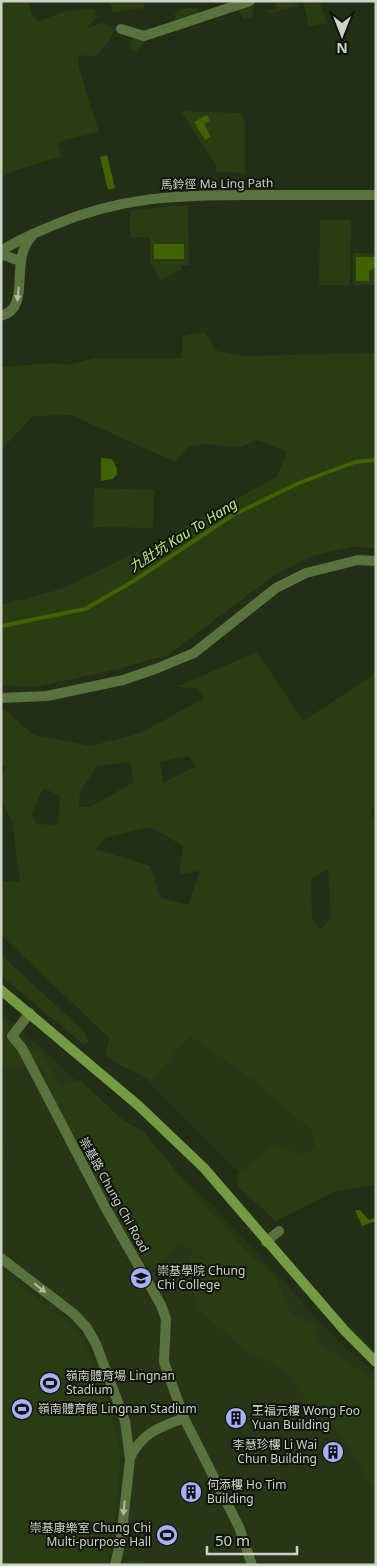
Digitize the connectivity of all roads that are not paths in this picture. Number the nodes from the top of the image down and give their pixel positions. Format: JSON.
{"nodes":[{"id":1,"x":250,"y":1,"type":"edge"},
{"id":2,"x":121,"y":29,"type":"dead end"},
{"id":3,"x":376,"y":194,"type":"edge"},
{"id":4,"x":34,"y":234,"type":"junction"},
{"id":5,"x":1,"y":253,"type":"edge"},
{"id":6,"x":20,"y":261,"type":"junction"},
{"id":7,"x":1,"y":316,"type":"edge"},
{"id":8,"x":376,"y":561,"type":"edge"},
{"id":9,"x":1,"y":698,"type":"edge"},
{"id":10,"x":1,"y":990,"type":"edge"},
{"id":11,"x":30,"y":1012,"type":"junction"},
{"id":12,"x":279,"y":1231,"type":"dead end"},
{"id":13,"x":266,"y":1242,"type":"junction"},
{"id":14,"x":1,"y":1258,"type":"edge"},
{"id":15,"x":376,"y":1362,"type":"edge"},
{"id":16,"x":184,"y":1418,"type":"junction"},
{"id":17,"x":125,"y":1421,"type":"junction"},
{"id":18,"x":149,"y":1432,"type":"junction"},
{"id":19,"x":130,"y":1459,"type":"junction"},
{"id":20,"x":115,"y":1565,"type":"edge"},
{"id":21,"x":252,"y":1565,"type":"edge"}],
"edges":[{"from":1,"to":2,"type":"street"},
{"from":3,"to":4,"type":"street","name":"馬鈴徑 Ma Ling Path"},
{"from":4,"to":5,"type":"street","name":"馬鈴徑 Ma Ling Path"},
{"from":4,"to":6,"type":"street"},
{"from":5,"to":6,"type":"street","name":"馬鈴徑 Ma Ling Path"},
{"from":6,"to":7,"type":"street","one_way":true},
{"from":8,"to":9,"type":"street"},
{"from":10,"to":11,"type":"main road"},
{"from":11,"to":13,"type":"main road"},
{"from":11,"to":16,"type":"street","name":"崇基路 Chung Chi Road"},
{"from":12,"to":13,"type":"street"},
{"from":13,"to":15,"type":"main road"},
{"from":14,"to":17,"type":"street","one_way":true},
{"from":16,"to":18,"type":"street"},
{"from":16,"to":21,"type":"street","name":"崇基路 Chung Chi Road"},
{"from":17,"to":18,"type":"street"},
{"from":17,"to":19,"type":"street"},
{"from":18,"to":19,"type":"street"},
{"from":19,"to":20,"type":"street","one_way":true}]}
